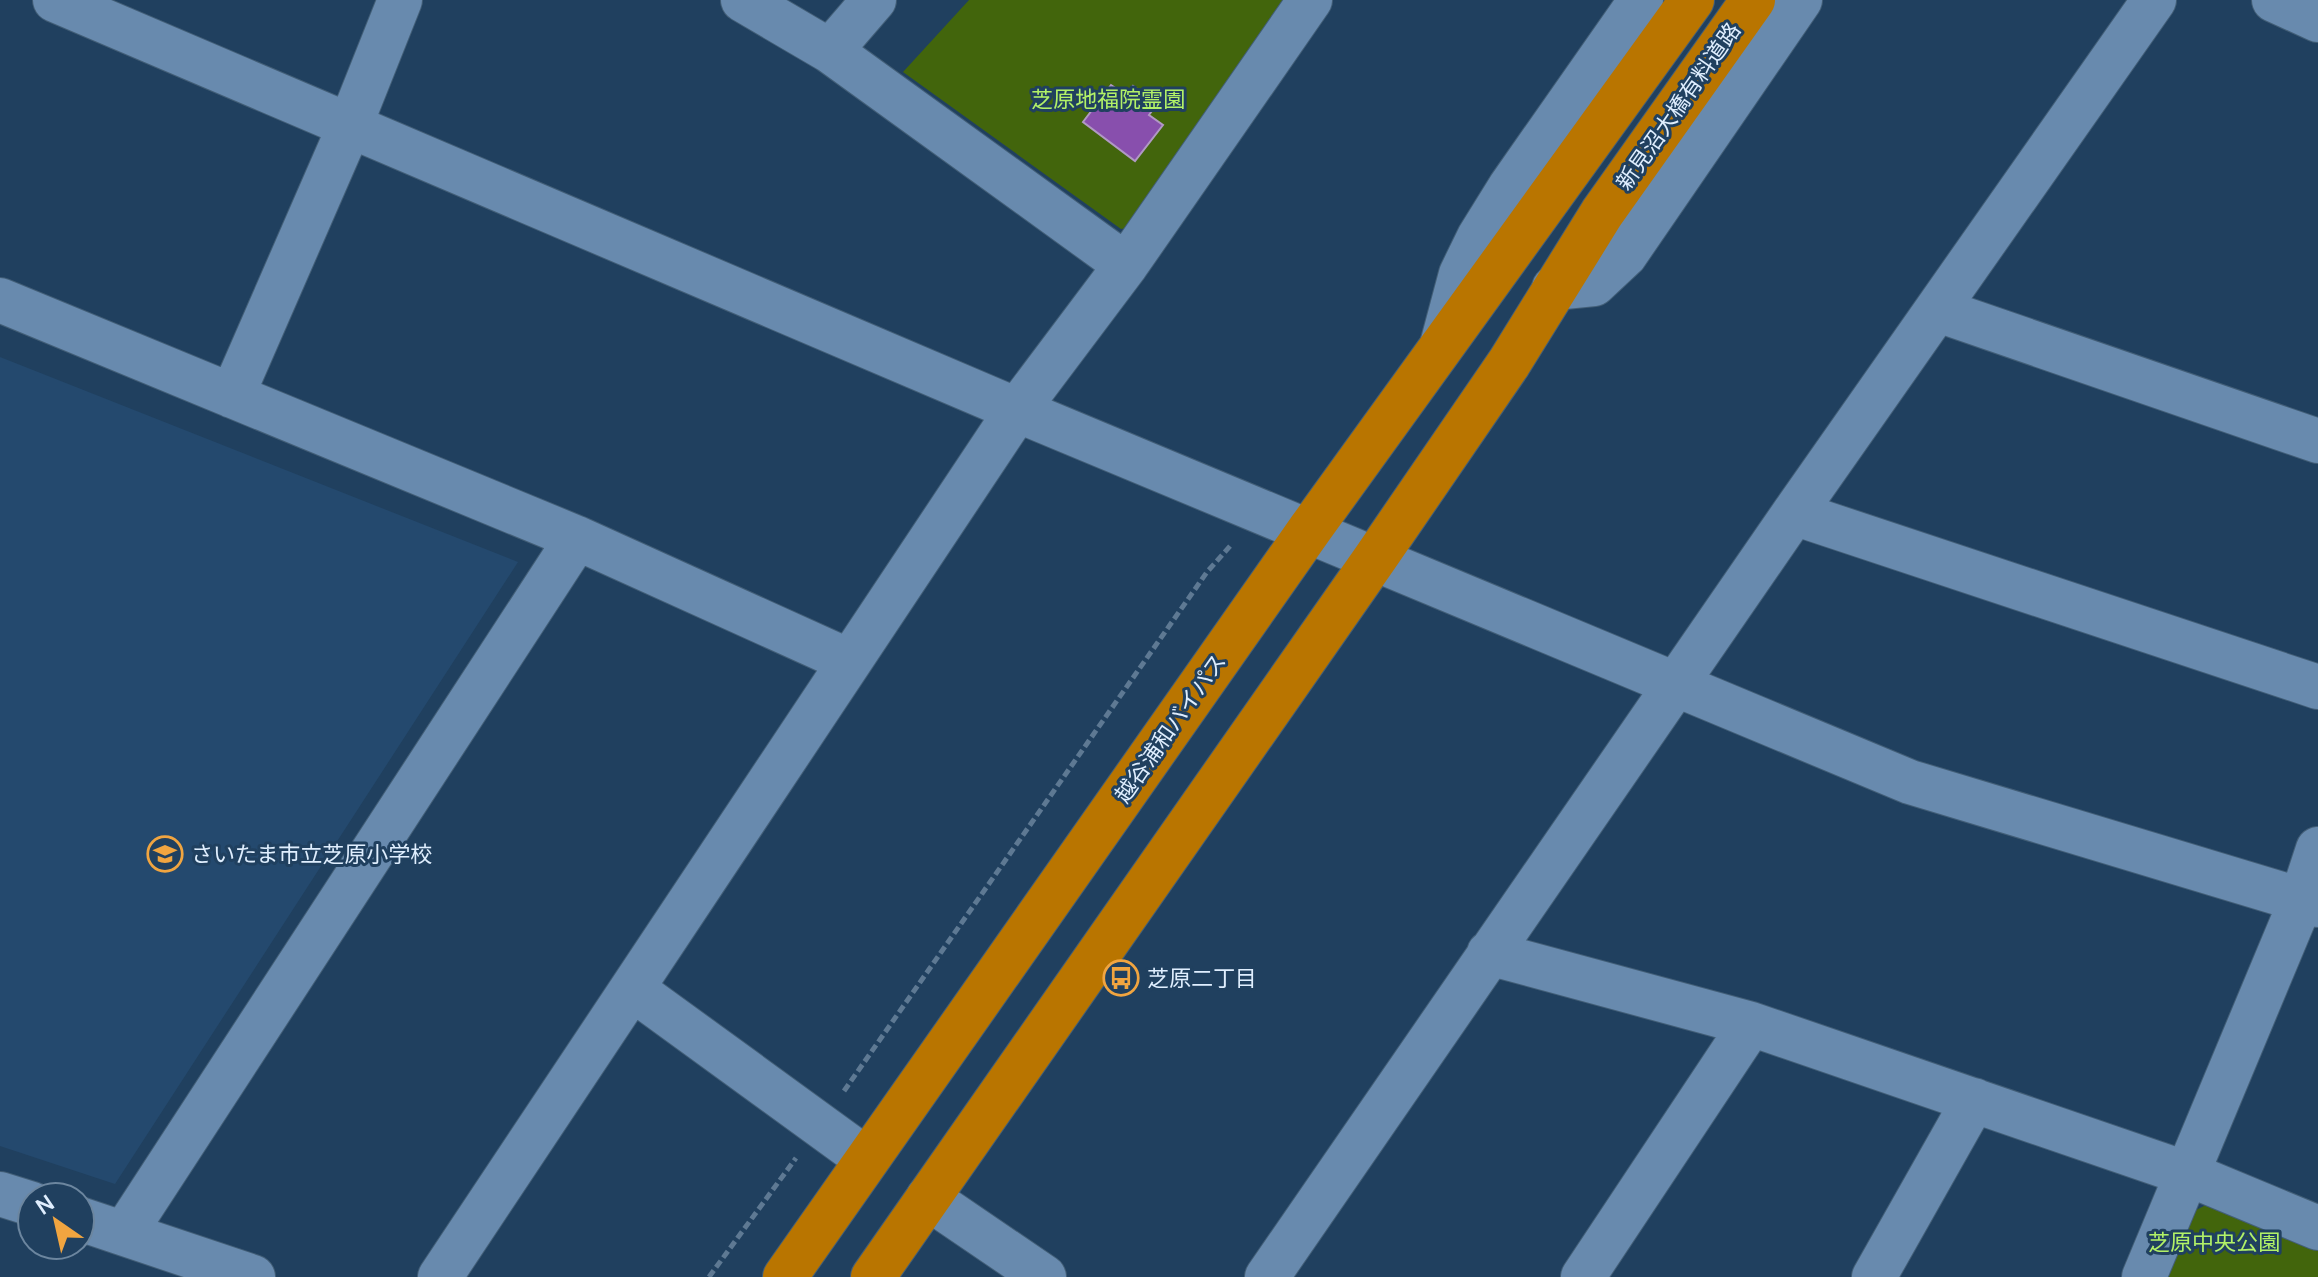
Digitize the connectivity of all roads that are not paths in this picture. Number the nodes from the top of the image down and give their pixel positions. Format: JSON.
{"nodes":[{"id":1,"x":55,"y":0,"type":"edge"},
{"id":2,"x":400,"y":0,"type":"edge"},
{"id":3,"x":743,"y":0,"type":"edge"},
{"id":4,"x":874,"y":0,"type":"edge"},
{"id":5,"x":1310,"y":0,"type":"edge"},
{"id":6,"x":1641,"y":0,"type":"edge"},
{"id":7,"x":1692,"y":0,"type":"edge"},
{"id":8,"x":1753,"y":0,"type":"edge"},
{"id":9,"x":1800,"y":0,"type":"edge"},
{"id":10,"x":2154,"y":0,"type":"edge"},
{"id":11,"x":2274,"y":0,"type":"edge"},
{"id":12,"x":2318,"y":20,"type":"edge"},
{"id":13,"x":830,"y":51,"type":"junction"},
{"id":14,"x":351,"y":123,"type":"junction"},
{"id":15,"x":1126,"y":265,"type":"junction"},
{"id":16,"x":1554,"y":288,"type":"junction"},
{"id":17,"x":0,"y":300,"type":"edge"},
{"id":18,"x":1938,"y":310,"type":"junction"},
{"id":19,"x":1442,"y":345,"type":"junction"},
{"id":20,"x":232,"y":396,"type":"junction"},
{"id":21,"x":1017,"y":410,"type":"junction"},
{"id":22,"x":2318,"y":441,"type":"edge"},
{"id":23,"x":1794,"y":513,"type":"junction"},
{"id":24,"x":1310,"y":529,"type":"junction"},
{"id":25,"x":577,"y":538,"type":"junction"},
{"id":26,"x":1376,"y":557,"type":"junction"},
{"id":27,"x":849,"y":661,"type":"junction"},
{"id":28,"x":1678,"y":684,"type":"junction"},
{"id":29,"x":2318,"y":687,"type":"edge"},
{"id":30,"x":2318,"y":849,"type":"edge"},
{"id":31,"x":2310,"y":903,"type":"edge"},
{"id":32,"x":1489,"y":953,"type":"junction"},
{"id":33,"x":634,"y":990,"type":"junction"},
{"id":34,"x":1751,"y":1024,"type":"junction"},
{"id":35,"x":1974,"y":1100,"type":"junction"},
{"id":36,"x":865,"y":1158,"type":"junction"},
{"id":37,"x":2188,"y":1174,"type":"junction"},
{"id":38,"x":928,"y":1198,"type":"junction"},
{"id":39,"x":96,"y":1224,"type":"edge"},
{"id":40,"x":2318,"y":1228,"type":"edge"},
{"id":41,"x":125,"y":1232,"type":"junction"},
{"id":42,"x":253,"y":1277,"type":"edge"},
{"id":43,"x":440,"y":1277,"type":"edge"},
{"id":44,"x":785,"y":1277,"type":"edge"},
{"id":45,"x":873,"y":1277,"type":"edge"},
{"id":46,"x":1044,"y":1277,"type":"edge"},
{"id":47,"x":1267,"y":1277,"type":"edge"},
{"id":48,"x":1583,"y":1277,"type":"edge"},
{"id":49,"x":1874,"y":1277,"type":"edge"},
{"id":50,"x":2144,"y":1277,"type":"edge"}],
"edges":[{"from":1,"to":14,"type":"street"},
{"from":2,"to":14,"type":"street"},
{"from":3,"to":13,"type":"street"},
{"from":4,"to":13,"type":"street"},
{"from":5,"to":15,"type":"street"},
{"from":6,"to":19,"type":"street"},
{"from":7,"to":19,"type":"highway","name":"越谷浦和バイパス"},
{"from":8,"to":16,"type":"highway","name":"新見沼大橋有料道路"},
{"from":9,"to":16,"type":"street"},
{"from":10,"to":18,"type":"street"},
{"from":11,"to":12,"type":"street"},
{"from":13,"to":15,"type":"street"},
{"from":14,"to":20,"type":"street"},
{"from":14,"to":21,"type":"street"},
{"from":15,"to":21,"type":"street"},
{"from":16,"to":26,"type":"highway"},
{"from":17,"to":20,"type":"street"},
{"from":18,"to":22,"type":"street"},
{"from":18,"to":23,"type":"street"},
{"from":19,"to":24,"type":"highway","name":"越谷浦和バイパス"},
{"from":20,"to":25,"type":"street"},
{"from":21,"to":24,"type":"street"},
{"from":21,"to":27,"type":"street"},
{"from":23,"to":28,"type":"street"},
{"from":23,"to":29,"type":"street"},
{"from":24,"to":26,"type":"street"},
{"from":24,"to":36,"type":"highway","name":"越谷浦和バイパス"},
{"from":25,"to":27,"type":"street"},
{"from":25,"to":41,"type":"street"},
{"from":26,"to":28,"type":"street"},
{"from":26,"to":38,"type":"highway"},
{"from":27,"to":33,"type":"street"},
{"from":28,"to":31,"type":"street"},
{"from":28,"to":32,"type":"street"},
{"from":30,"to":31,"type":"street"},
{"from":31,"to":37,"type":"street"},
{"from":32,"to":34,"type":"street"},
{"from":32,"to":47,"type":"street"},
{"from":33,"to":36,"type":"street"},
{"from":33,"to":43,"type":"street"},
{"from":34,"to":35,"type":"street"},
{"from":34,"to":48,"type":"street"},
{"from":35,"to":37,"type":"street"},
{"from":35,"to":49,"type":"street"},
{"from":36,"to":44,"type":"highway","name":"越谷浦和バイパス"},
{"from":37,"to":40,"type":"street"},
{"from":37,"to":50,"type":"street"},
{"from":38,"to":45,"type":"highway"},
{"from":38,"to":46,"type":"street"},
{"from":39,"to":41,"type":"street"},
{"from":41,"to":42,"type":"street"}]}
